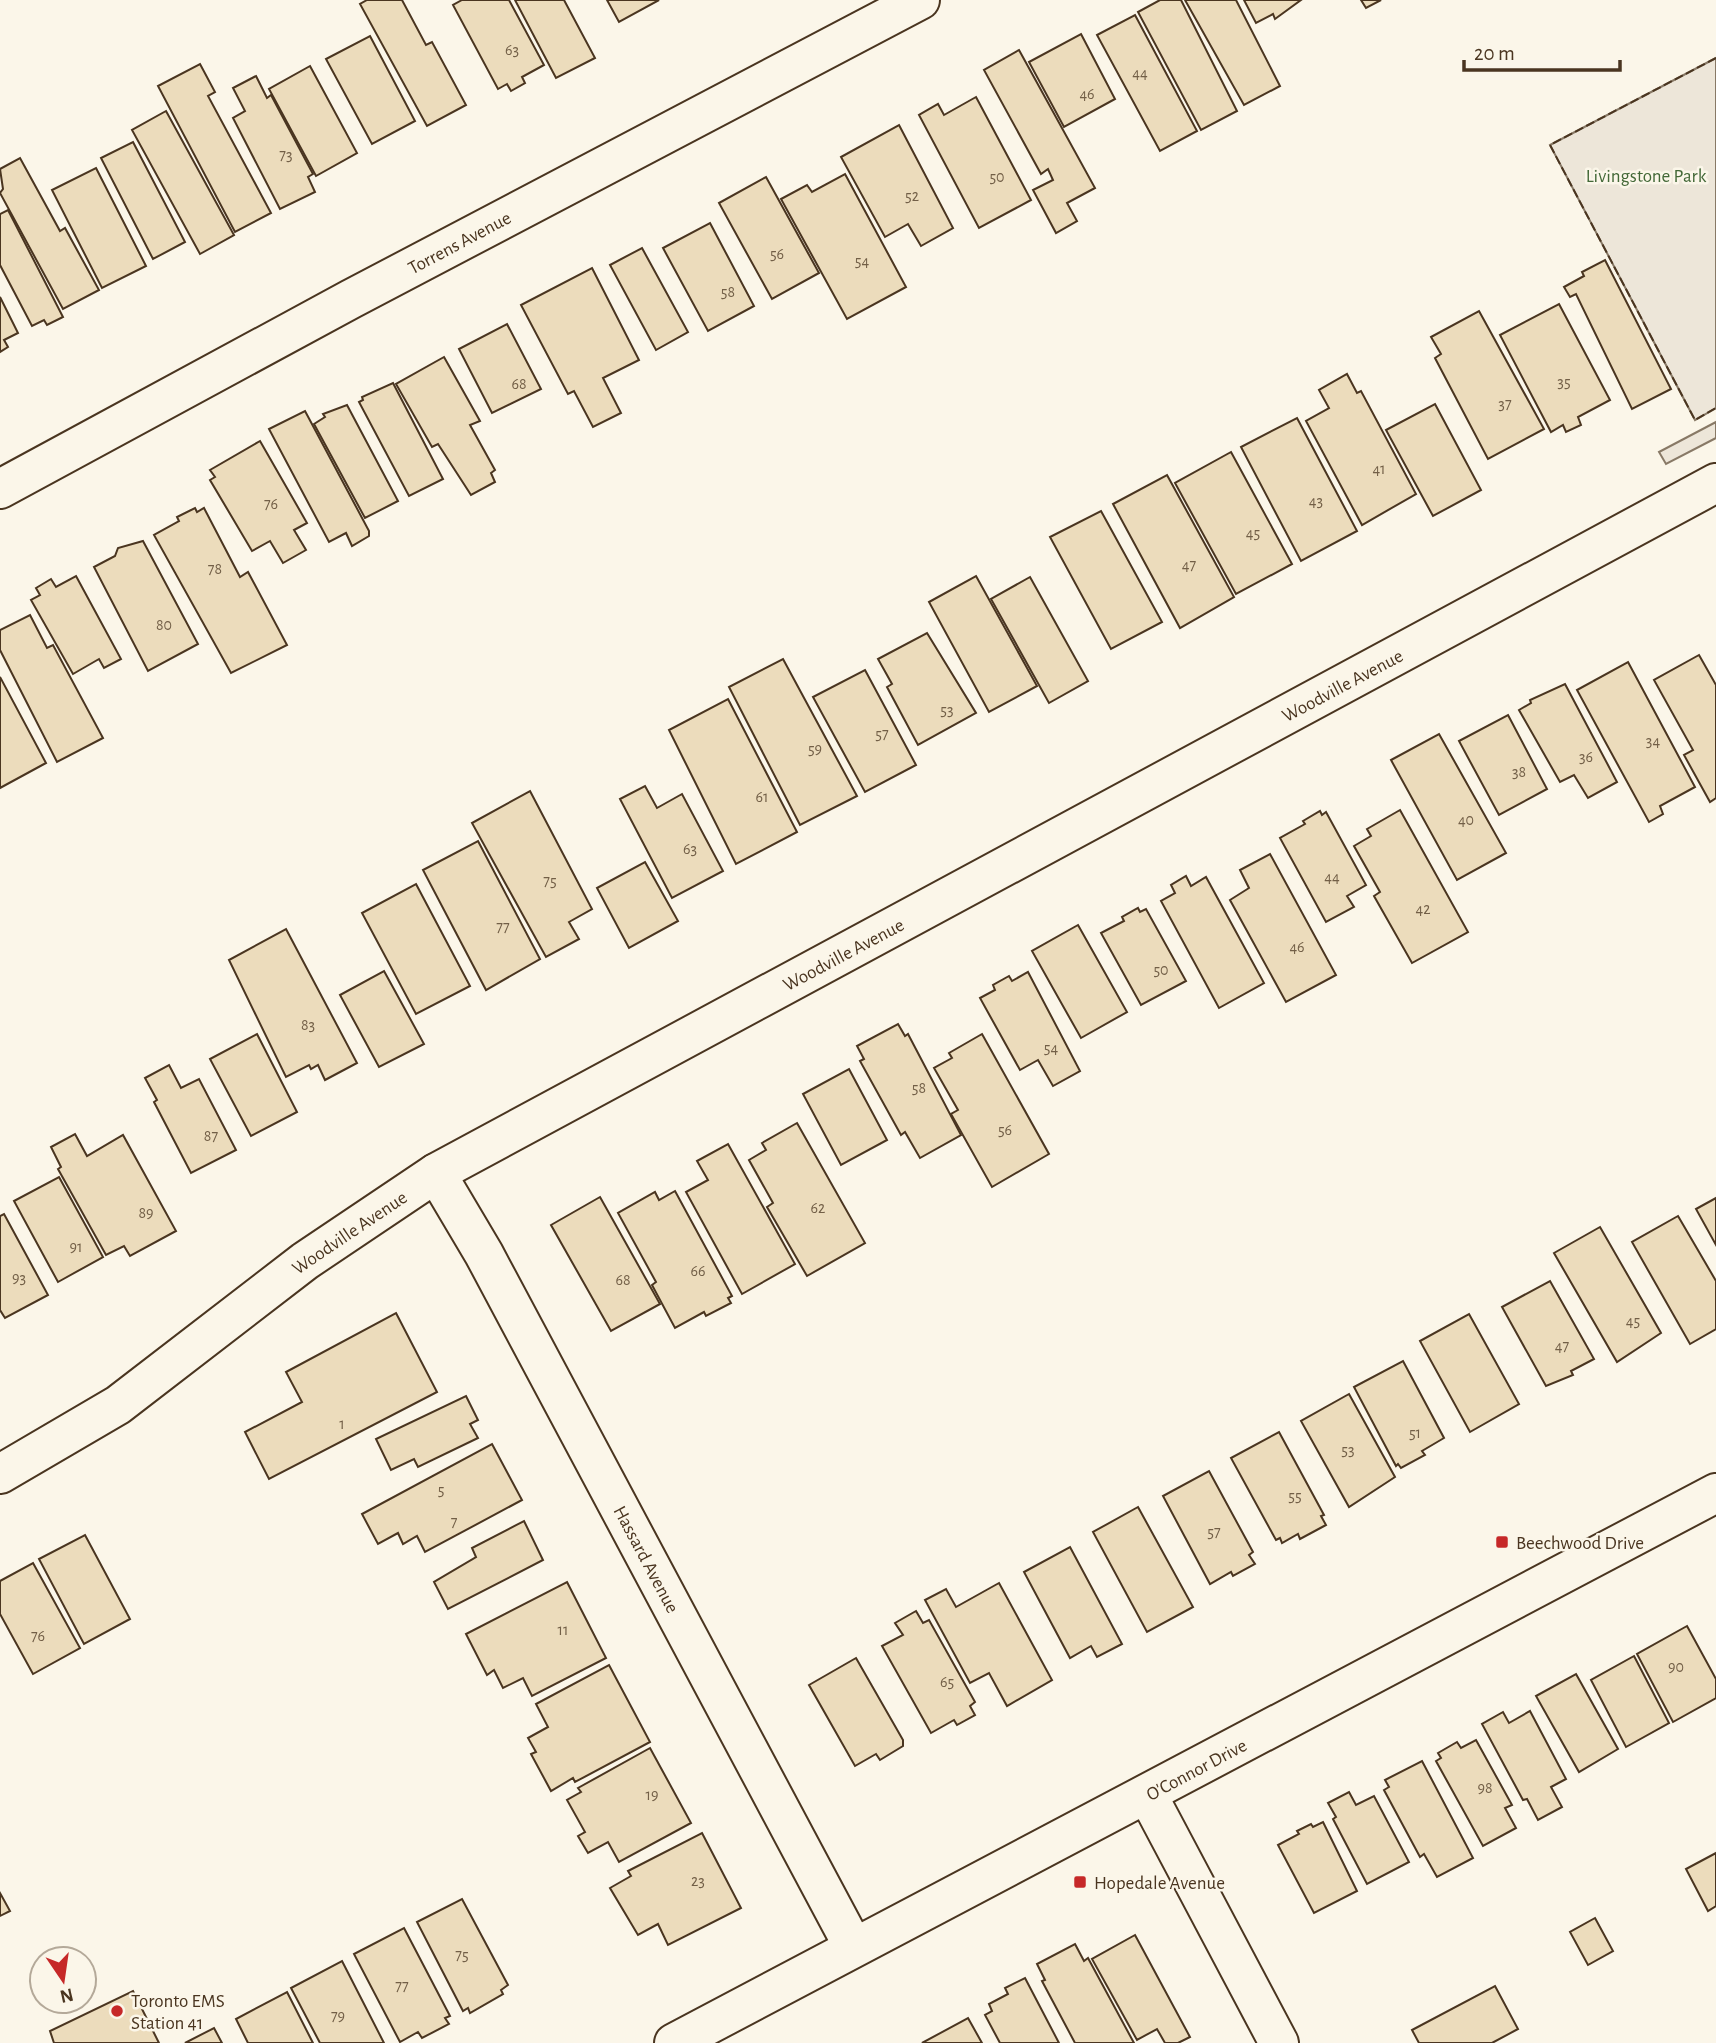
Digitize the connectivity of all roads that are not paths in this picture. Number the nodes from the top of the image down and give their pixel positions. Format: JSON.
{"nodes":[{"id":1,"x":920,"y":0,"type":"edge"},
{"id":2,"x":1716,"y":483,"type":"edge"},
{"id":3,"x":0,"y":489,"type":"edge"},
{"id":4,"x":436,"y":1173,"type":"junction"},
{"id":5,"x":0,"y":1474,"type":"edge"},
{"id":6,"x":1716,"y":1493,"type":"edge"},
{"id":7,"x":1147,"y":1794,"type":"junction"},
{"id":8,"x":853,"y":1946,"type":"junction"},
{"id":9,"x":674,"y":2043,"type":"edge"},
{"id":10,"x":1279,"y":2043,"type":"edge"}],
"edges":[{"from":1,"to":3,"type":"street","name":"Torrens Avenue"},
{"from":2,"to":4,"type":"street","name":"Woodville Avenue"},
{"from":4,"to":5,"type":"street","name":"Woodville Avenue"},
{"from":4,"to":8,"type":"street","name":"Hassard Avenue"},
{"from":6,"to":7,"type":"street","name":"O'Connor Drive"},
{"from":7,"to":8,"type":"street","name":"O'Connor Drive"},
{"from":7,"to":10,"type":"street"},
{"from":8,"to":9,"type":"street","name":"O'Connor Drive"}]}
